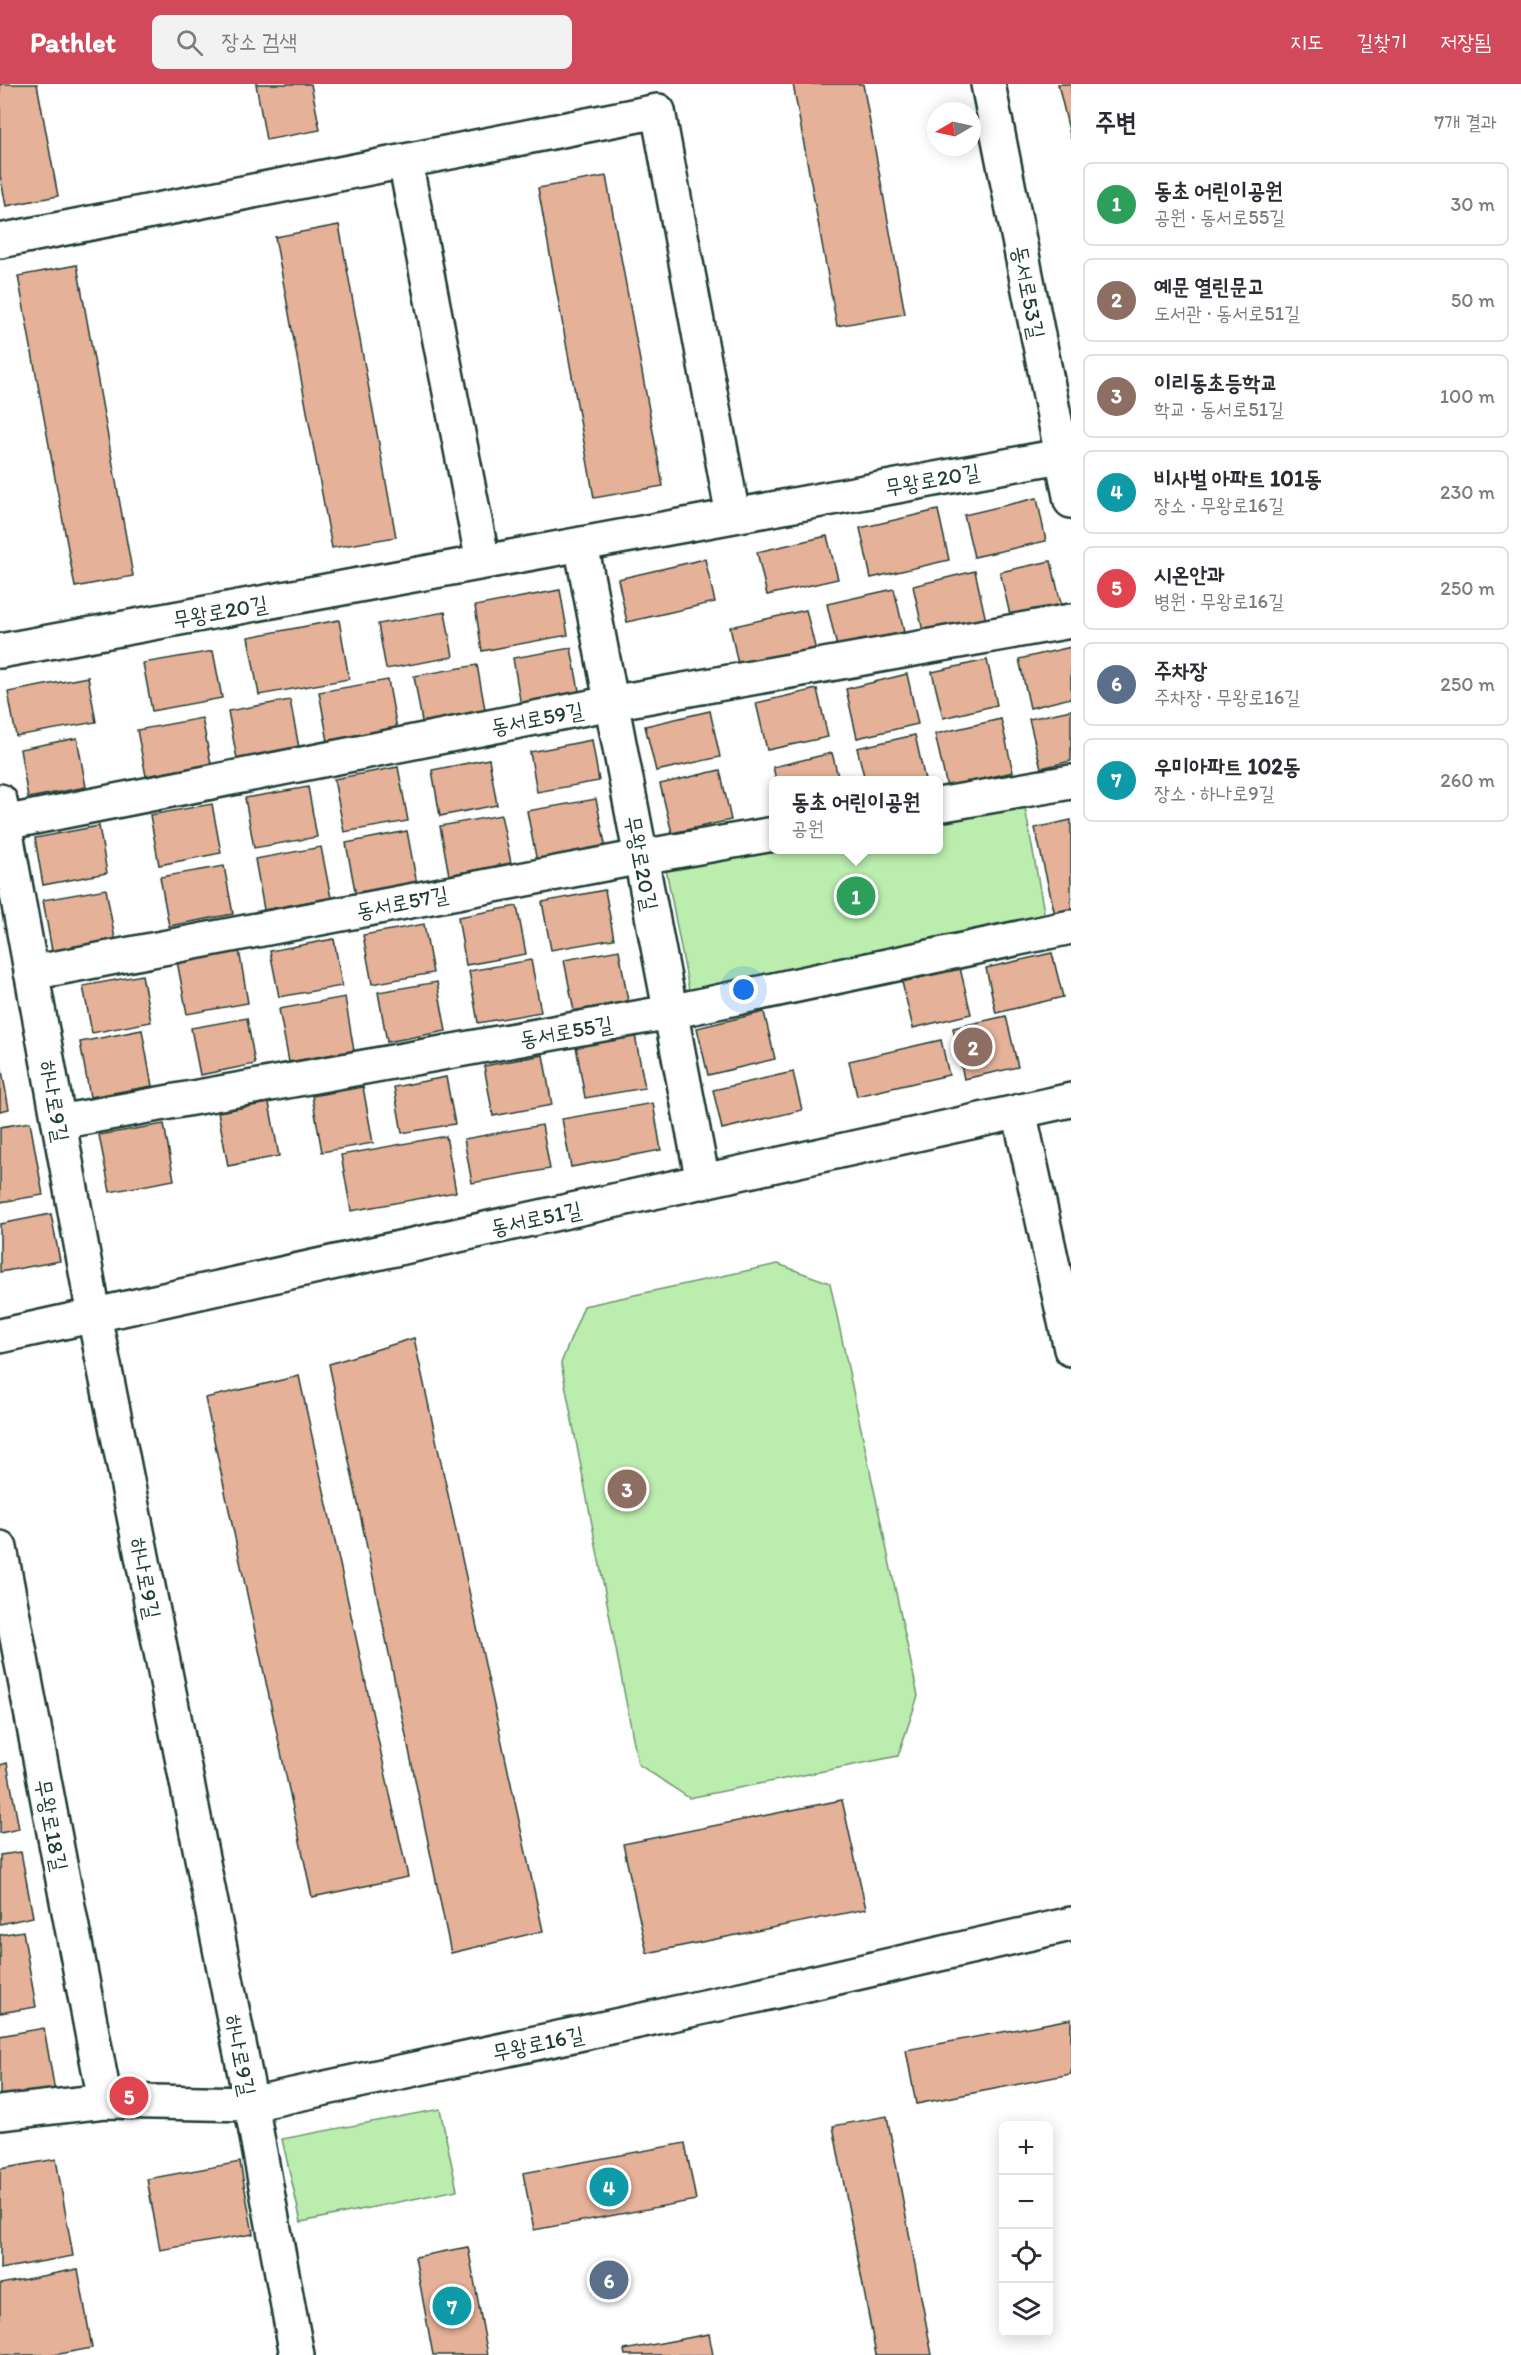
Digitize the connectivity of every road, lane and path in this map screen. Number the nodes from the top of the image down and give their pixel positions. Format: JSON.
{"nodes":[{"id":1,"x":988,"y":84,"type":"edge"},
{"id":2,"x":405,"y":161,"type":"junction"},
{"id":3,"x":0,"y":241,"type":"edge"},
{"id":4,"x":1066,"y":455,"type":"edge"},
{"id":5,"x":1071,"y":501,"type":"edge"},
{"id":6,"x":733,"y":516,"type":"junction"},
{"id":7,"x":581,"y":544,"type":"junction"},
{"id":8,"x":483,"y":562,"type":"junction"},
{"id":9,"x":1071,"y":621,"type":"edge"},
{"id":10,"x":0,"y":651,"type":"edge"},
{"id":11,"x":611,"y":703,"type":"junction"},
{"id":12,"x":1071,"y":782,"type":"edge"},
{"id":13,"x":943,"y":804,"type":"edge"},
{"id":14,"x":2,"y":812,"type":"edge"},
{"id":15,"x":769,"y":835,"type":"edge"},
{"id":16,"x":641,"y":857,"type":"junction"},
{"id":17,"x":1071,"y":927,"type":"edge"},
{"id":18,"x":31,"y":973,"type":"junction"},
{"id":19,"x":670,"y":1012,"type":"junction"},
{"id":20,"x":1071,"y":1100,"type":"edge"},
{"id":21,"x":1019,"y":1111,"type":"junction"},
{"id":22,"x":59,"y":1122,"type":"junction"},
{"id":23,"x":703,"y":1182,"type":"junction"},
{"id":24,"x":94,"y":1315,"type":"junction"},
{"id":25,"x":0,"y":1336,"type":"edge"},
{"id":26,"x":1071,"y":1349,"type":"edge"},
{"id":27,"x":0,"y":1548,"type":"edge"},
{"id":28,"x":1071,"y":1924,"type":"edge"},
{"id":29,"x":105,"y":2101,"type":"junction"},
{"id":30,"x":251,"y":2104,"type":"junction"},
{"id":31,"x":0,"y":2113,"type":"edge"},
{"id":32,"x":297,"y":2355,"type":"edge"}],
"edges":[{"from":1,"to":4,"type":"street","name":"동서로53길"},
{"from":2,"to":3,"type":"street"},
{"from":2,"to":6,"type":"street"},
{"from":2,"to":8,"type":"street"},
{"from":4,"to":5,"type":"street","name":"동서로53길"},
{"from":4,"to":6,"type":"street","name":"무왕로20길"},
{"from":6,"to":7,"type":"street","name":"무왕로20길"},
{"from":7,"to":8,"type":"street","name":"무왕로20길"},
{"from":7,"to":11,"type":"street","name":"무왕로20길"},
{"from":8,"to":10,"type":"street","name":"무왕로20길"},
{"from":9,"to":11,"type":"street","name":"동서로59길"},
{"from":11,"to":14,"type":"street","name":"동서로59길"},
{"from":11,"to":16,"type":"street","name":"무왕로20길"},
{"from":12,"to":13,"type":"street"},
{"from":14,"to":18,"type":"street","name":"하나로9길"},
{"from":15,"to":16,"type":"street","name":"동서로57길"},
{"from":16,"to":18,"type":"street","name":"동서로57길"},
{"from":16,"to":19,"type":"street","name":"무왕로20길"},
{"from":17,"to":19,"type":"street","name":"동서로55길"},
{"from":18,"to":22,"type":"street","name":"하나로9길"},
{"from":19,"to":22,"type":"street","name":"동서로55길"},
{"from":19,"to":23,"type":"street","name":"무왕로20길"},
{"from":20,"to":21,"type":"street","name":"동서로51길"},
{"from":21,"to":23,"type":"street","name":"동서로51길"},
{"from":21,"to":26,"type":"street"},
{"from":22,"to":24,"type":"street","name":"하나로9길"},
{"from":23,"to":24,"type":"street","name":"동서로51길"},
{"from":24,"to":25,"type":"street","name":"동서로51길"},
{"from":24,"to":30,"type":"street","name":"하나로9길"},
{"from":27,"to":29,"type":"street","name":"무왕로18길"},
{"from":28,"to":30,"type":"street","name":"무왕로16길"},
{"from":29,"to":30,"type":"street","name":"무왕로16길"},
{"from":29,"to":31,"type":"street","name":"무왕로16길"},
{"from":30,"to":32,"type":"street","name":"하나로9길"}]}
